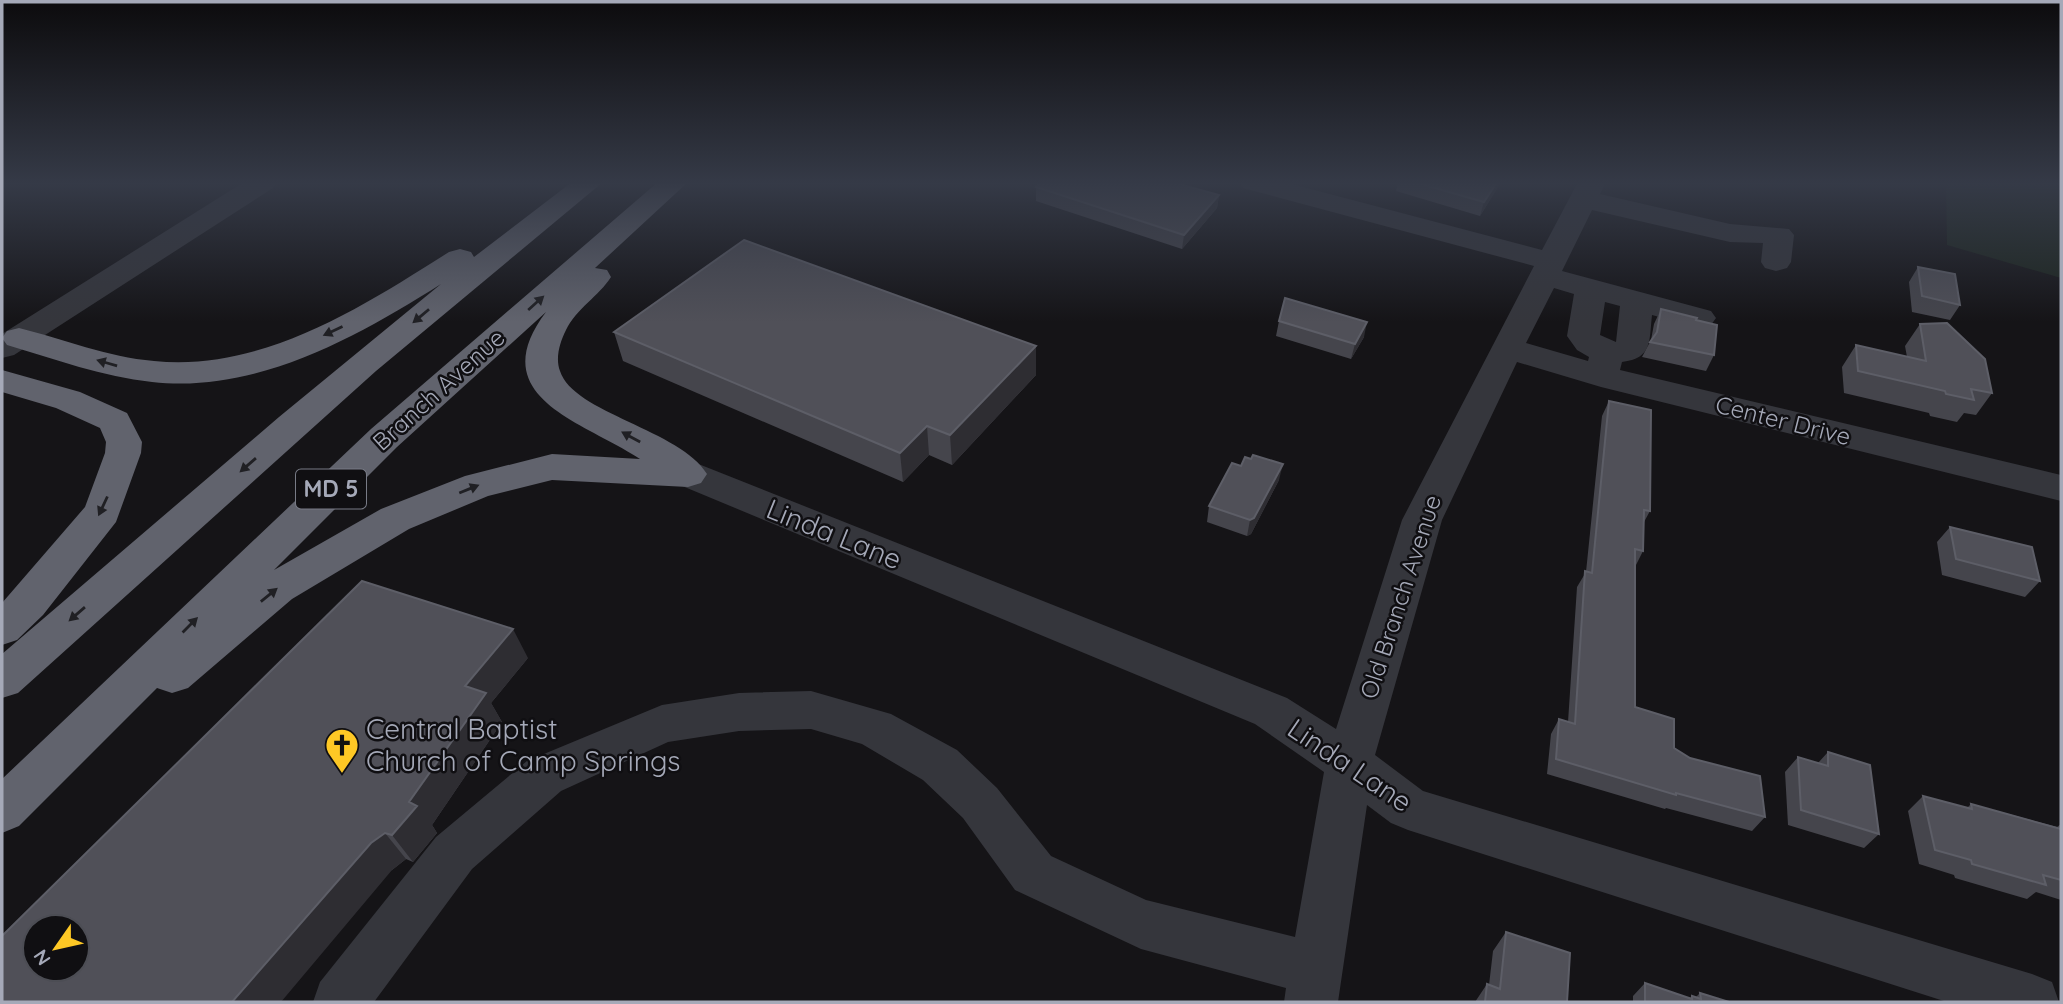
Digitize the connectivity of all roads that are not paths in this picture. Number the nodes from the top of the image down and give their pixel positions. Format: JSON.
{"nodes":[{"id":1,"x":189,"y":229,"type":"edge"},
{"id":2,"x":506,"y":229,"type":"edge"},
{"id":3,"x":527,"y":229,"type":"edge"},
{"id":4,"x":621,"y":229,"type":"edge"},
{"id":5,"x":640,"y":229,"type":"edge"},
{"id":6,"x":1412,"y":229,"type":"edge"},
{"id":7,"x":1568,"y":229,"type":"edge"},
{"id":8,"x":1716,"y":229,"type":"edge"},
{"id":9,"x":1776,"y":262,"type":"dead end"},
{"id":10,"x":1548,"y":269,"type":"junction"},
{"id":11,"x":1591,"y":289,"type":"junction"},
{"id":12,"x":1637,"y":301,"type":"junction"},
{"id":13,"x":1700,"y":318,"type":"edge"},
{"id":14,"x":10,"y":343,"type":"edge"},
{"id":15,"x":1506,"y":348,"type":"junction"},
{"id":16,"x":1604,"y":365,"type":"junction"},
{"id":17,"x":2,"y":380,"type":"edge"},
{"id":18,"x":68,"y":400,"type":"junction"},
{"id":19,"x":2,"y":405,"type":"edge"},
{"id":20,"x":688,"y":474,"type":"junction"},
{"id":21,"x":2061,"y":488,"type":"edge"},
{"id":22,"x":2,"y":628,"type":"edge"},
{"id":23,"x":2,"y":680,"type":"edge"},
{"id":24,"x":1349,"y":762,"type":"junction"},
{"id":25,"x":2,"y":811,"type":"edge"},
{"id":26,"x":2,"y":840,"type":"edge"},
{"id":27,"x":1314,"y":986,"type":"edge"},
{"id":28,"x":340,"y":1002,"type":"edge"},
{"id":29,"x":2032,"y":1002,"type":"edge"}],
"edges":[{"from":1,"to":14,"type":"street"},
{"from":2,"to":14,"type":"highway","one_way":true},
{"from":3,"to":23,"type":"highway","number":"MD 5","one_way":true},
{"from":25,"to":4,"type":"highway","name":"Branch Avenue","number":"MD 5","one_way":true},
{"from":20,"to":5,"type":"highway","one_way":true},
{"from":6,"to":10,"type":"street"},
{"from":7,"to":10,"type":"street","name":"Old Branch Avenue"},
{"from":8,"to":9,"type":"street"},
{"from":10,"to":11,"type":"street"},
{"from":10,"to":15,"type":"street","name":"Old Branch Avenue"},
{"from":11,"to":12,"type":"street"},
{"from":11,"to":16,"type":"street"},
{"from":12,"to":13,"type":"street"},
{"from":12,"to":16,"type":"street"},
{"from":15,"to":16,"type":"street","name":"Center Drive"},
{"from":15,"to":24,"type":"street","name":"Old Branch Avenue"},
{"from":16,"to":21,"type":"street","name":"Center Drive"},
{"from":17,"to":18,"type":"highway"},
{"from":18,"to":19,"type":"highway"},
{"from":18,"to":22,"type":"highway","one_way":true},
{"from":20,"to":24,"type":"street","name":"Linda Lane"},
{"from":26,"to":20,"type":"highway","one_way":true},
{"from":24,"to":27,"type":"street","name":"Old Branch Avenue"},
{"from":24,"to":29,"type":"street","name":"Linda Lane"},
{"from":27,"to":28,"type":"street"}]}
